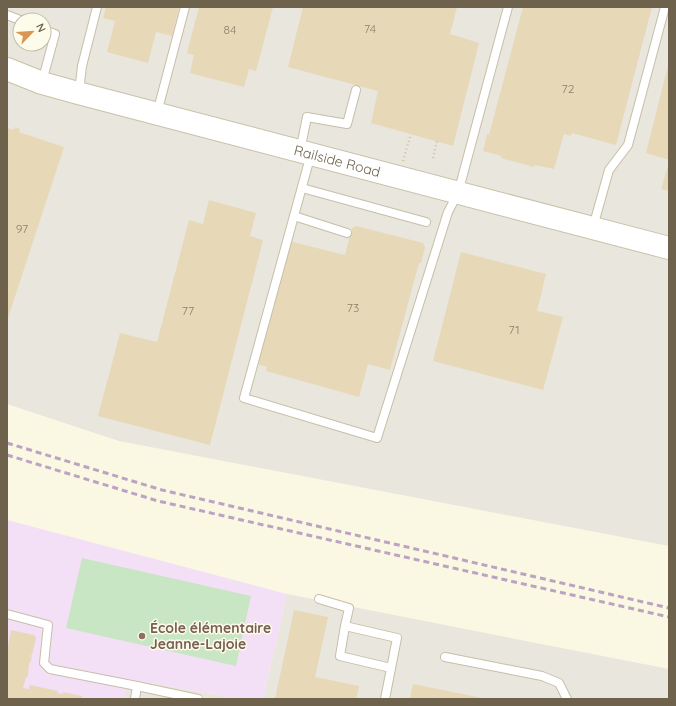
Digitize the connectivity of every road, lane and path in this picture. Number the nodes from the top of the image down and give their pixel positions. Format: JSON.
{"nodes":[{"id":1,"x":97,"y":7,"type":"edge"},
{"id":2,"x":185,"y":7,"type":"edge"},
{"id":3,"x":508,"y":7,"type":"edge"},
{"id":4,"x":665,"y":7,"type":"edge"},
{"id":5,"x":52,"y":33,"type":"edge"},
{"id":6,"x":52,"y":45,"type":"edge"},
{"id":7,"x":50,"y":52,"type":"edge"},
{"id":8,"x":7,"y":69,"type":"edge"},
{"id":9,"x":42,"y":83,"type":"junction"},
{"id":10,"x":356,"y":90,"type":"dead end"},
{"id":11,"x":78,"y":93,"type":"junction"},
{"id":12,"x":157,"y":114,"type":"junction"},
{"id":13,"x":411,"y":134,"type":"dead end"},
{"id":14,"x":437,"y":141,"type":"dead end"},
{"id":15,"x":305,"y":153,"type":"junction"},
{"id":16,"x":433,"y":158,"type":"dead end"},
{"id":17,"x":399,"y":177,"type":"junction"},
{"id":18,"x":302,"y":188,"type":"junction"},
{"id":19,"x":458,"y":193,"type":"junction"},
{"id":20,"x":294,"y":216,"type":"junction"},
{"id":21,"x":426,"y":222,"type":"dead end"},
{"id":22,"x":593,"y":228,"type":"junction"},
{"id":23,"x":347,"y":233,"type":"dead end"},
{"id":24,"x":669,"y":248,"type":"edge"},
{"id":25,"x":319,"y":599,"type":"dead end"},
{"id":26,"x":7,"y":614,"type":"edge"},
{"id":27,"x":345,"y":626,"type":"junction"},
{"id":28,"x":445,"y":657,"type":"dead end"},
{"id":29,"x":391,"y":668,"type":"junction"},
{"id":30,"x":138,"y":686,"type":"junction"},
{"id":31,"x":135,"y":699,"type":"edge"},
{"id":32,"x":198,"y":699,"type":"edge"},
{"id":33,"x":384,"y":699,"type":"edge"},
{"id":34,"x":567,"y":699,"type":"edge"}],
"edges":[{"from":1,"to":11,"type":"lane"},
{"from":2,"to":12,"type":"lane"},
{"from":3,"to":19,"type":"lane"},
{"from":4,"to":22,"type":"lane"},
{"from":5,"to":6,"type":"lane"},
{"from":7,"to":9,"type":"lane"},
{"from":8,"to":9,"type":"street","name":"Railside Road"},
{"from":9,"to":11,"type":"street","name":"Railside Road"},
{"from":10,"to":15,"type":"lane"},
{"from":11,"to":12,"type":"street","name":"Railside Road"},
{"from":12,"to":15,"type":"street","name":"Railside Road"},
{"from":13,"to":17,"type":"path"},
{"from":14,"to":16,"type":"path"},
{"from":15,"to":17,"type":"street","name":"Railside Road"},
{"from":15,"to":18,"type":"lane"},
{"from":17,"to":19,"type":"street","name":"Railside Road"},
{"from":18,"to":20,"type":"lane"},
{"from":18,"to":21,"type":"lane"},
{"from":19,"to":20,"type":"lane"},
{"from":19,"to":22,"type":"street","name":"Railside Road"},
{"from":20,"to":23,"type":"lane"},
{"from":22,"to":24,"type":"street","name":"Railside Road"},
{"from":25,"to":27,"type":"lane"},
{"from":26,"to":30,"type":"lane"},
{"from":27,"to":29,"type":"lane"},
{"from":27,"to":29,"type":"lane"},
{"from":28,"to":34,"type":"lane"},
{"from":29,"to":33,"type":"lane"},
{"from":30,"to":31,"type":"lane"},
{"from":30,"to":32,"type":"lane"}]}
